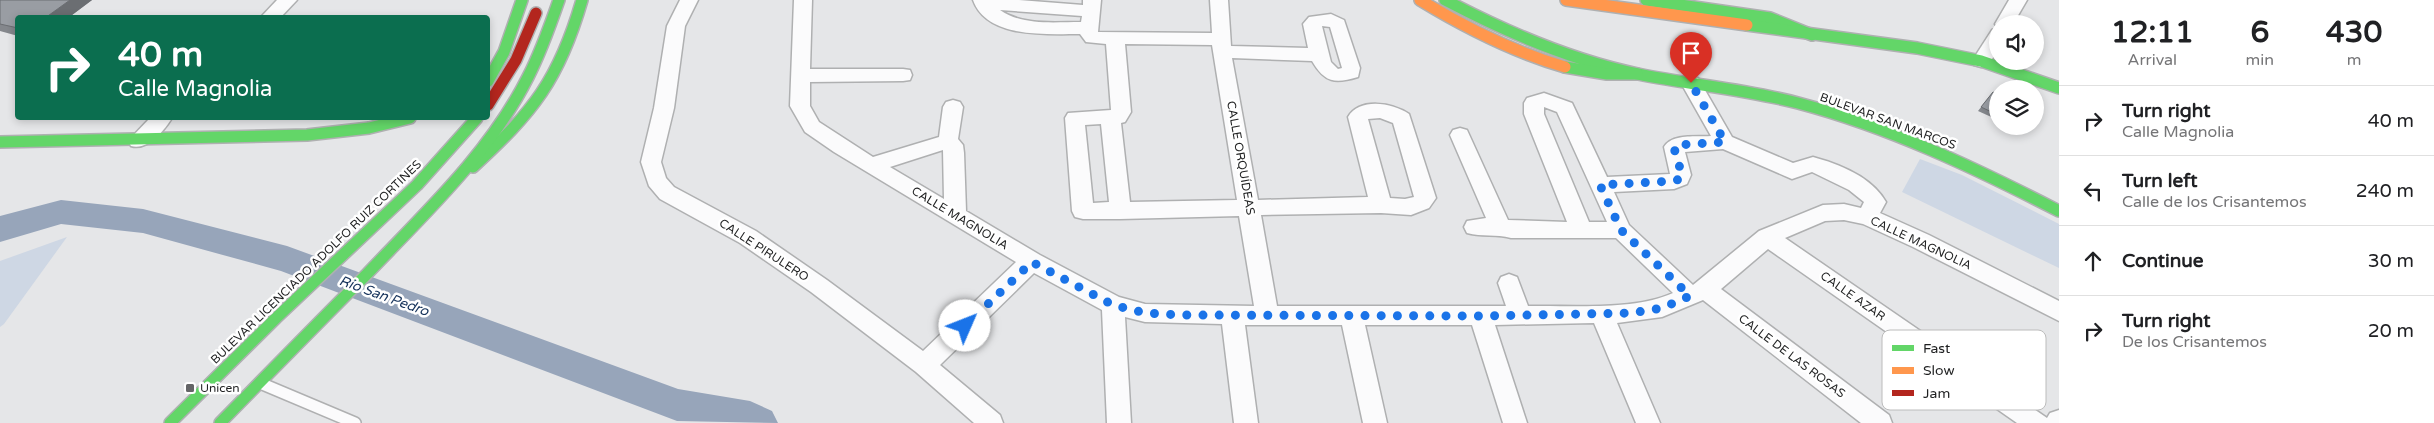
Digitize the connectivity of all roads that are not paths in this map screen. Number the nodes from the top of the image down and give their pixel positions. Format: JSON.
{"nodes":[{"id":1,"x":288,"y":0,"type":"edge"},
{"id":2,"x":522,"y":0,"type":"edge"},
{"id":3,"x":540,"y":0,"type":"edge"},
{"id":4,"x":559,"y":0,"type":"edge"},
{"id":5,"x":582,"y":0,"type":"edge"},
{"id":6,"x":688,"y":0,"type":"edge"},
{"id":7,"x":804,"y":0,"type":"edge"},
{"id":8,"x":1219,"y":0,"type":"edge"},
{"id":9,"x":1420,"y":0,"type":"edge"},
{"id":10,"x":1444,"y":0,"type":"edge"},
{"id":11,"x":1566,"y":0,"type":"edge"},
{"id":12,"x":1646,"y":0,"type":"edge"},
{"id":13,"x":2018,"y":0,"type":"edge"},
{"id":14,"x":983,"y":1,"type":"edge"},
{"id":15,"x":1090,"y":13,"type":"edge"},
{"id":16,"x":272,"y":15,"type":"edge"},
{"id":17,"x":2009,"y":15,"type":"edge"},
{"id":18,"x":1812,"y":35,"type":"junction"},
{"id":19,"x":1115,"y":39,"type":"junction"},
{"id":20,"x":1222,"y":45,"type":"junction"},
{"id":21,"x":1917,"y":48,"type":"junction"},
{"id":22,"x":1989,"y":48,"type":"edge"},
{"id":23,"x":1319,"y":55,"type":"dead end"},
{"id":24,"x":1980,"y":61,"type":"junction"},
{"id":25,"x":1637,"y":74,"type":"junction"},
{"id":26,"x":902,"y":75,"type":"dead end"},
{"id":27,"x":800,"y":76,"type":"junction"},
{"id":28,"x":490,"y":77,"type":"edge"},
{"id":29,"x":2003,"y":80,"type":"edge"},
{"id":30,"x":1691,"y":83,"type":"junction"},
{"id":31,"x":2059,"y":88,"type":"edge"},
{"id":32,"x":490,"y":102,"type":"edge"},
{"id":33,"x":952,"y":107,"type":"dead end"},
{"id":34,"x":1110,"y":117,"type":"junction"},
{"id":35,"x":160,"y":120,"type":"edge"},
{"id":36,"x":404,"y":120,"type":"edge"},
{"id":37,"x":463,"y":120,"type":"edge"},
{"id":38,"x":475,"y":120,"type":"edge"},
{"id":39,"x":1460,"y":135,"type":"dead end"},
{"id":40,"x":138,"y":141,"type":"junction"},
{"id":41,"x":948,"y":141,"type":"junction"},
{"id":42,"x":0,"y":142,"type":"edge"},
{"id":43,"x":1725,"y":142,"type":"junction"},
{"id":44,"x":440,"y":160,"type":"junction"},
{"id":45,"x":871,"y":165,"type":"junction"},
{"id":46,"x":1600,"y":185,"type":"junction"},
{"id":47,"x":452,"y":186,"type":"junction"},
{"id":48,"x":1381,"y":205,"type":"junction"},
{"id":49,"x":1250,"y":209,"type":"junction"},
{"id":50,"x":2059,"y":211,"type":"edge"},
{"id":51,"x":1120,"y":212,"type":"junction"},
{"id":52,"x":955,"y":215,"type":"junction"},
{"id":53,"x":1867,"y":217,"type":"junction"},
{"id":54,"x":1500,"y":226,"type":"junction"},
{"id":55,"x":1475,"y":227,"type":"dead end"},
{"id":56,"x":1581,"y":229,"type":"junction"},
{"id":57,"x":1621,"y":230,"type":"junction"},
{"id":58,"x":1767,"y":237,"type":"junction"},
{"id":59,"x":1032,"y":262,"type":"junction"},
{"id":60,"x":1509,"y":283,"type":"dead end"},
{"id":61,"x":1697,"y":293,"type":"junction"},
{"id":62,"x":1113,"y":305,"type":"junction"},
{"id":63,"x":2059,"y":312,"type":"edge"},
{"id":64,"x":1601,"y":313,"type":"junction"},
{"id":65,"x":1232,"y":315,"type":"junction"},
{"id":66,"x":1267,"y":315,"type":"junction"},
{"id":67,"x":1520,"y":315,"type":"junction"},
{"id":68,"x":1352,"y":316,"type":"junction"},
{"id":69,"x":1482,"y":316,"type":"junction"},
{"id":70,"x":1902,"y":330,"type":"edge"},
{"id":71,"x":924,"y":365,"type":"junction"},
{"id":72,"x":259,"y":382,"type":"junction"},
{"id":73,"x":2018,"y":410,"type":"edge"},
{"id":74,"x":170,"y":423,"type":"edge"},
{"id":75,"x":220,"y":423,"type":"edge"},
{"id":76,"x":355,"y":423,"type":"edge"},
{"id":77,"x":991,"y":423,"type":"edge"},
{"id":78,"x":1119,"y":423,"type":"edge"},
{"id":79,"x":1246,"y":423,"type":"edge"},
{"id":80,"x":1375,"y":423,"type":"edge"},
{"id":81,"x":1515,"y":423,"type":"edge"},
{"id":82,"x":1648,"y":423,"type":"edge"},
{"id":83,"x":1880,"y":423,"type":"edge"},
{"id":84,"x":2037,"y":423,"type":"edge"}],
"edges":[{"from":1,"to":16,"type":"street"},
{"from":2,"to":28,"type":"street"},
{"from":3,"to":32,"type":"street"},
{"from":4,"to":47,"type":"street"},
{"from":5,"to":47,"type":"street"},
{"from":6,"to":71,"type":"street","name":"CALLE PIRULERO"},
{"from":7,"to":27,"type":"street","name":"CALLE MAGNOLIA"},
{"from":8,"to":20,"type":"street","name":"CALLE ORQUÍDEAS"},
{"from":9,"to":25,"type":"street"},
{"from":10,"to":25,"type":"street","name":"BULEVAR SAN MARCOS"},
{"from":11,"to":18,"type":"street"},
{"from":12,"to":18,"type":"street"},
{"from":13,"to":17,"type":"street"},
{"from":14,"to":15,"type":"street"},
{"from":15,"to":19,"type":"street"},
{"from":18,"to":21,"type":"street"},
{"from":19,"to":20,"type":"street"},
{"from":19,"to":34,"type":"street"},
{"from":20,"to":23,"type":"street"},
{"from":20,"to":49,"type":"street","name":"CALLE ORQUÍDEAS"},
{"from":21,"to":24,"type":"street"},
{"from":21,"to":29,"type":"street"},
{"from":22,"to":24,"type":"street"},
{"from":24,"to":31,"type":"street"},
{"from":25,"to":30,"type":"street","name":"BULEVAR SAN MARCOS"},
{"from":26,"to":27,"type":"street"},
{"from":27,"to":45,"type":"street","name":"CALLE MAGNOLIA"},
{"from":30,"to":43,"type":"street"},
{"from":30,"to":50,"type":"street","name":"BULEVAR SAN MARCOS"},
{"from":33,"to":41,"type":"street"},
{"from":34,"to":51,"type":"street"},
{"from":34,"to":51,"type":"street"},
{"from":35,"to":40,"type":"street"},
{"from":36,"to":40,"type":"street"},
{"from":37,"to":44,"type":"street"},
{"from":38,"to":44,"type":"street","name":"BULEVAR LICENCIADO ADOLFO RUIZ CORTINES"},
{"from":39,"to":54,"type":"street"},
{"from":40,"to":42,"type":"street"},
{"from":41,"to":45,"type":"street"},
{"from":41,"to":52,"type":"street"},
{"from":43,"to":46,"type":"street"},
{"from":43,"to":53,"type":"street"},
{"from":44,"to":74,"type":"street","name":"BULEVAR LICENCIADO ADOLFO RUIZ CORTINES"},
{"from":45,"to":52,"type":"street","name":"CALLE MAGNOLIA"},
{"from":46,"to":56,"type":"street"},
{"from":46,"to":57,"type":"street"},
{"from":47,"to":72,"type":"street"},
{"from":48,"to":48,"type":"street"},
{"from":48,"to":49,"type":"street"},
{"from":49,"to":51,"type":"street"},
{"from":49,"to":66,"type":"street","name":"CALLE ORQUÍDEAS"},
{"from":52,"to":59,"type":"street","name":"CALLE MAGNOLIA"},
{"from":53,"to":58,"type":"street","name":"CALLE MAGNOLIA"},
{"from":53,"to":63,"type":"street","name":"CALLE MAGNOLIA"},
{"from":54,"to":55,"type":"street"},
{"from":54,"to":56,"type":"street"},
{"from":56,"to":57,"type":"street"},
{"from":57,"to":61,"type":"street","name":"CALLE DE LAS ROSAS"},
{"from":58,"to":61,"type":"street","name":"CALLE MAGNOLIA"},
{"from":58,"to":70,"type":"street","name":"CALLE AZAR"},
{"from":59,"to":62,"type":"street","name":"CALLE MAGNOLIA"},
{"from":59,"to":71,"type":"street"},
{"from":60,"to":67,"type":"street"},
{"from":61,"to":64,"type":"street","name":"CALLE MAGNOLIA"},
{"from":61,"to":83,"type":"street","name":"CALLE DE LAS ROSAS"},
{"from":62,"to":65,"type":"street","name":"CALLE MAGNOLIA"},
{"from":62,"to":78,"type":"street"},
{"from":64,"to":67,"type":"street","name":"CALLE MAGNOLIA"},
{"from":64,"to":82,"type":"street"},
{"from":65,"to":66,"type":"street","name":"CALLE MAGNOLIA"},
{"from":65,"to":79,"type":"street"},
{"from":66,"to":68,"type":"street","name":"CALLE MAGNOLIA"},
{"from":67,"to":69,"type":"street","name":"CALLE MAGNOLIA"},
{"from":68,"to":69,"type":"street","name":"CALLE MAGNOLIA"},
{"from":68,"to":80,"type":"street"},
{"from":69,"to":81,"type":"street"},
{"from":71,"to":77,"type":"street","name":"CALLE PIRULERO"},
{"from":72,"to":75,"type":"street"},
{"from":72,"to":76,"type":"lane"},
{"from":73,"to":84,"type":"street","name":"CALLE AZAR"}]}
